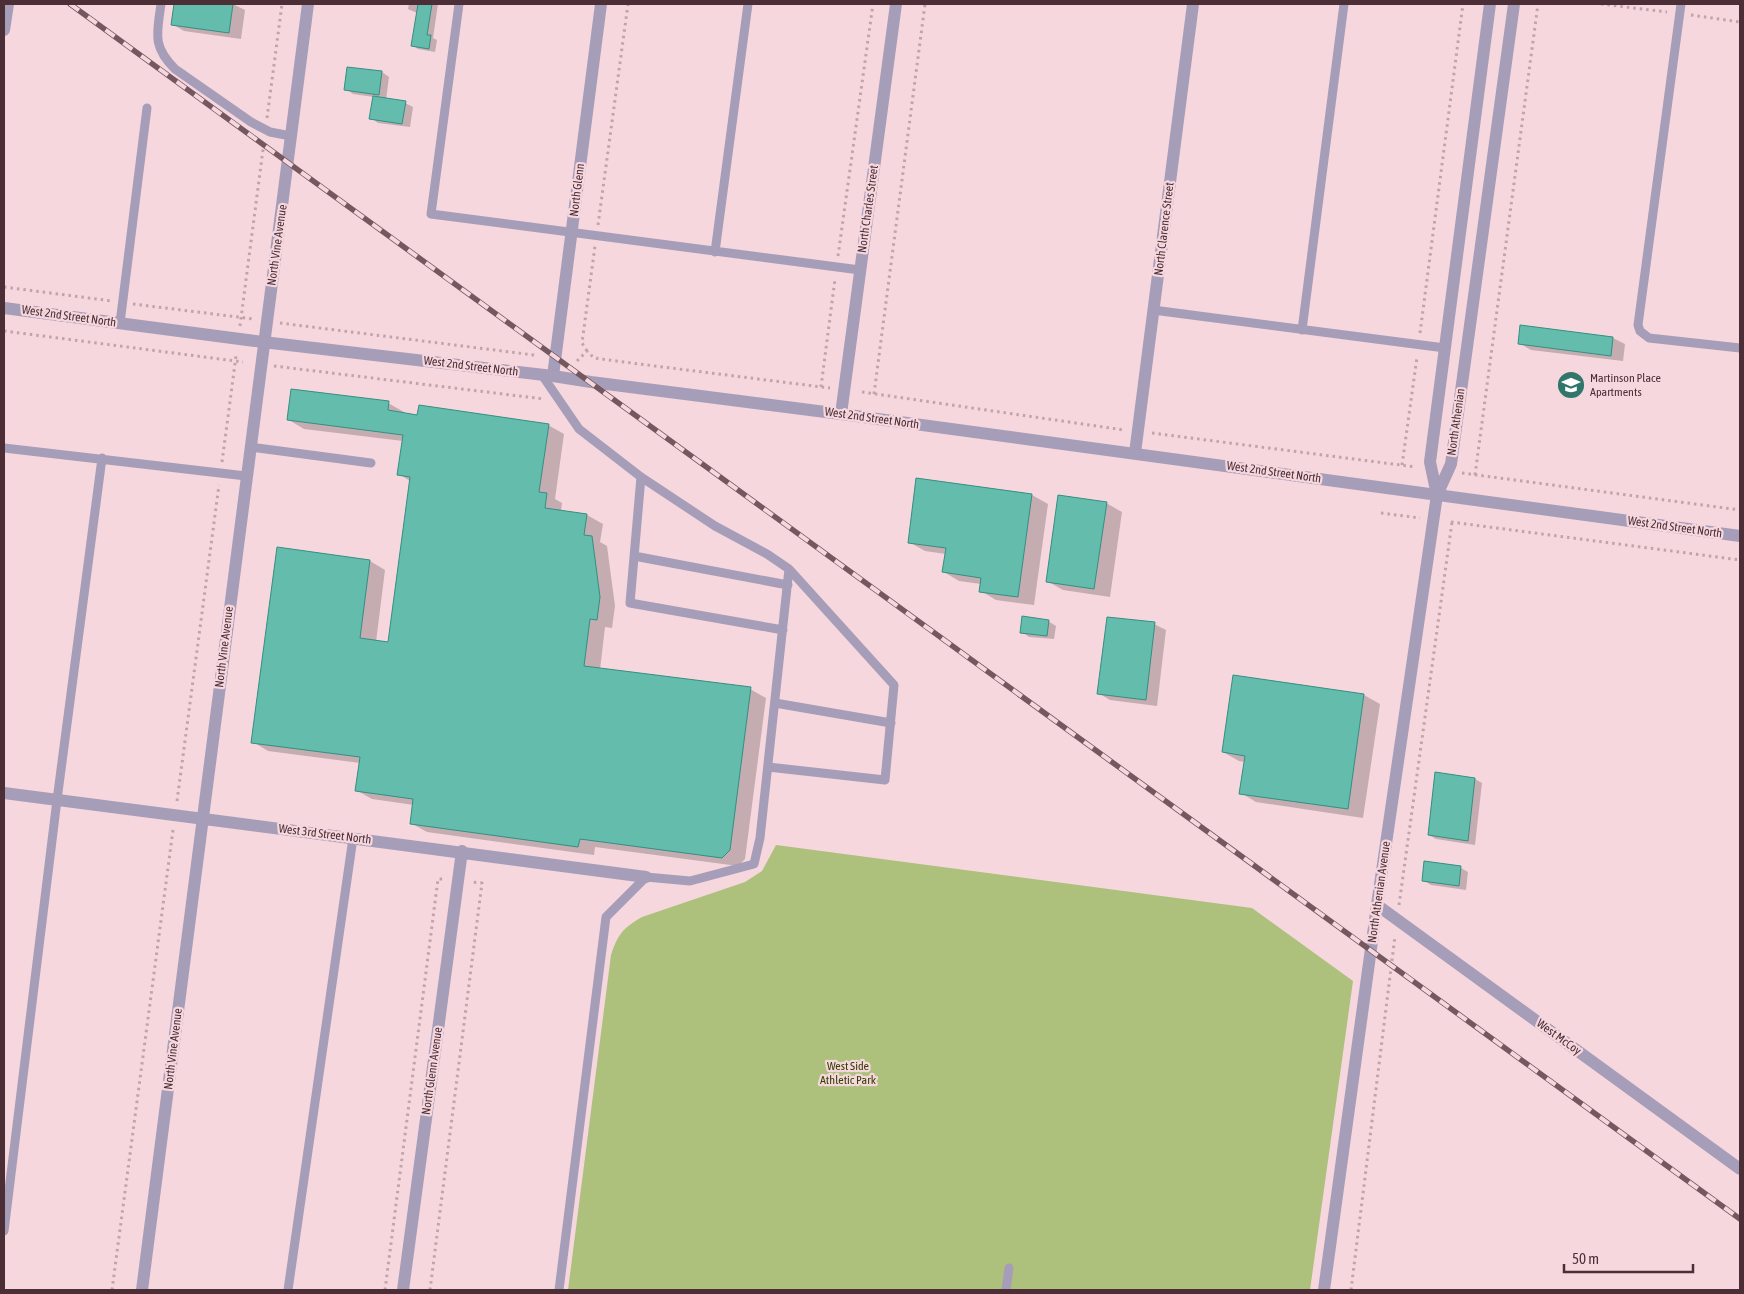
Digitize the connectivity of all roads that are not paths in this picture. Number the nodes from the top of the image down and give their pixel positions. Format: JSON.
{"nodes":[{"id":1,"x":8,"y":4,"type":"edge"},
{"id":2,"x":161,"y":4,"type":"edge"},
{"id":3,"x":308,"y":4,"type":"edge"},
{"id":4,"x":459,"y":4,"type":"edge"},
{"id":5,"x":601,"y":4,"type":"edge"},
{"id":6,"x":748,"y":4,"type":"edge"},
{"id":7,"x":896,"y":4,"type":"edge"},
{"id":8,"x":1193,"y":4,"type":"edge"},
{"id":9,"x":1344,"y":4,"type":"edge"},
{"id":10,"x":1490,"y":4,"type":"edge"},
{"id":11,"x":1514,"y":4,"type":"edge"},
{"id":12,"x":1681,"y":4,"type":"edge"},
{"id":13,"x":4,"y":30,"type":"edge"},
{"id":14,"x":147,"y":108,"type":"dead end"},
{"id":15,"x":291,"y":136,"type":"junction"},
{"id":16,"x":571,"y":233,"type":"junction"},
{"id":17,"x":715,"y":252,"type":"junction"},
{"id":18,"x":860,"y":270,"type":"junction"},
{"id":19,"x":4,"y":308,"type":"edge"},
{"id":20,"x":1153,"y":310,"type":"junction"},
{"id":21,"x":120,"y":323,"type":"junction"},
{"id":22,"x":1302,"y":330,"type":"junction"},
{"id":23,"x":263,"y":342,"type":"junction"},
{"id":24,"x":1445,"y":348,"type":"junction"},
{"id":25,"x":1740,"y":348,"type":"edge"},
{"id":26,"x":548,"y":375,"type":"junction"},
{"id":27,"x":841,"y":414,"type":"junction"},
{"id":28,"x":250,"y":447,"type":"junction"},
{"id":29,"x":4,"y":448,"type":"edge"},
{"id":30,"x":1135,"y":454,"type":"junction"},
{"id":31,"x":102,"y":458,"type":"junction"},
{"id":32,"x":371,"y":463,"type":"dead end"},
{"id":33,"x":246,"y":476,"type":"junction"},
{"id":34,"x":641,"y":477,"type":"junction"},
{"id":35,"x":1437,"y":495,"type":"junction"},
{"id":36,"x":1740,"y":536,"type":"edge"},
{"id":37,"x":634,"y":556,"type":"junction"},
{"id":38,"x":789,"y":569,"type":"junction"},
{"id":39,"x":788,"y":585,"type":"junction"},
{"id":40,"x":783,"y":630,"type":"junction"},
{"id":41,"x":774,"y":703,"type":"junction"},
{"id":42,"x":891,"y":723,"type":"junction"},
{"id":43,"x":768,"y":767,"type":"junction"},
{"id":44,"x":4,"y":793,"type":"edge"},
{"id":45,"x":57,"y":800,"type":"junction"},
{"id":46,"x":202,"y":820,"type":"junction"},
{"id":47,"x":353,"y":838,"type":"junction"},
{"id":48,"x":462,"y":851,"type":"junction"},
{"id":49,"x":646,"y":877,"type":"junction"},
{"id":50,"x":1377,"y":905,"type":"junction"},
{"id":51,"x":1740,"y":1169,"type":"edge"},
{"id":52,"x":4,"y":1231,"type":"edge"},
{"id":53,"x":1009,"y":1268,"type":"dead end"},
{"id":54,"x":142,"y":1290,"type":"edge"},
{"id":55,"x":288,"y":1290,"type":"edge"},
{"id":56,"x":403,"y":1290,"type":"edge"},
{"id":57,"x":558,"y":1290,"type":"edge"},
{"id":58,"x":1006,"y":1290,"type":"edge"},
{"id":59,"x":1324,"y":1290,"type":"edge"}],
"edges":[{"from":1,"to":13,"type":"street"},
{"from":2,"to":15,"type":"lane"},
{"from":3,"to":15,"type":"street","name":"North Vine Avenue"},
{"from":4,"to":16,"type":"lane"},
{"from":5,"to":16,"type":"street","name":"North Glenn"},
{"from":6,"to":17,"type":"lane"},
{"from":7,"to":18,"type":"street","name":"North Charles Street"},
{"from":8,"to":20,"type":"street","name":"North Clarence Street"},
{"from":9,"to":22,"type":"lane"},
{"from":10,"to":24,"type":"street","name":"North Athenian"},
{"from":11,"to":35,"type":"street","name":"North Athenian"},
{"from":12,"to":25,"type":"lane"},
{"from":14,"to":21,"type":"lane"},
{"from":15,"to":23,"type":"street","name":"North Vine Avenue"},
{"from":16,"to":17,"type":"lane"},
{"from":16,"to":26,"type":"street","name":"North Glenn"},
{"from":17,"to":18,"type":"lane"},
{"from":18,"to":27,"type":"street","name":"North Charles Street"},
{"from":19,"to":21,"type":"street","name":"West 2nd Street North"},
{"from":20,"to":22,"type":"lane"},
{"from":20,"to":30,"type":"street","name":"North Clarence Street"},
{"from":21,"to":23,"type":"street","name":"West 2nd Street North"},
{"from":22,"to":24,"type":"lane"},
{"from":23,"to":26,"type":"street","name":"West 2nd Street North"},
{"from":23,"to":28,"type":"street","name":"North Vine Avenue"},
{"from":24,"to":35,"type":"street","name":"North Athenian"},
{"from":26,"to":27,"type":"street","name":"West 2nd Street North"},
{"from":26,"to":34,"type":"lane"},
{"from":27,"to":30,"type":"street","name":"West 2nd Street North"},
{"from":28,"to":32,"type":"lane"},
{"from":28,"to":33,"type":"street","name":"North Vine Avenue"},
{"from":29,"to":31,"type":"lane"},
{"from":30,"to":35,"type":"street","name":"West 2nd Street North"},
{"from":31,"to":33,"type":"lane"},
{"from":31,"to":45,"type":"lane"},
{"from":33,"to":46,"type":"street","name":"North Vine Avenue"},
{"from":34,"to":37,"type":"lane"},
{"from":34,"to":38,"type":"lane"},
{"from":35,"to":36,"type":"street","name":"West 2nd Street North"},
{"from":35,"to":50,"type":"street","name":"North Athenian Avenue"},
{"from":37,"to":39,"type":"lane"},
{"from":37,"to":40,"type":"lane"},
{"from":38,"to":39,"type":"lane"},
{"from":38,"to":42,"type":"lane"},
{"from":39,"to":40,"type":"lane"},
{"from":40,"to":41,"type":"lane"},
{"from":41,"to":42,"type":"lane"},
{"from":41,"to":43,"type":"lane"},
{"from":42,"to":43,"type":"lane"},
{"from":43,"to":49,"type":"lane"},
{"from":44,"to":45,"type":"street","name":"West 3rd Street North"},
{"from":45,"to":46,"type":"street","name":"West 3rd Street North"},
{"from":45,"to":52,"type":"lane"},
{"from":46,"to":47,"type":"street","name":"West 3rd Street North"},
{"from":46,"to":54,"type":"street","name":"North Vine Avenue"},
{"from":47,"to":48,"type":"street","name":"West 3rd Street North"},
{"from":47,"to":55,"type":"lane"},
{"from":48,"to":49,"type":"street","name":"West 3rd Street North"},
{"from":48,"to":56,"type":"street","name":"North Glenn Avenue"},
{"from":49,"to":57,"type":"lane"},
{"from":50,"to":51,"type":"street","name":"West McCoy"},
{"from":50,"to":59,"type":"street","name":"North Athenian Avenue"},
{"from":53,"to":58,"type":"lane"}]}
